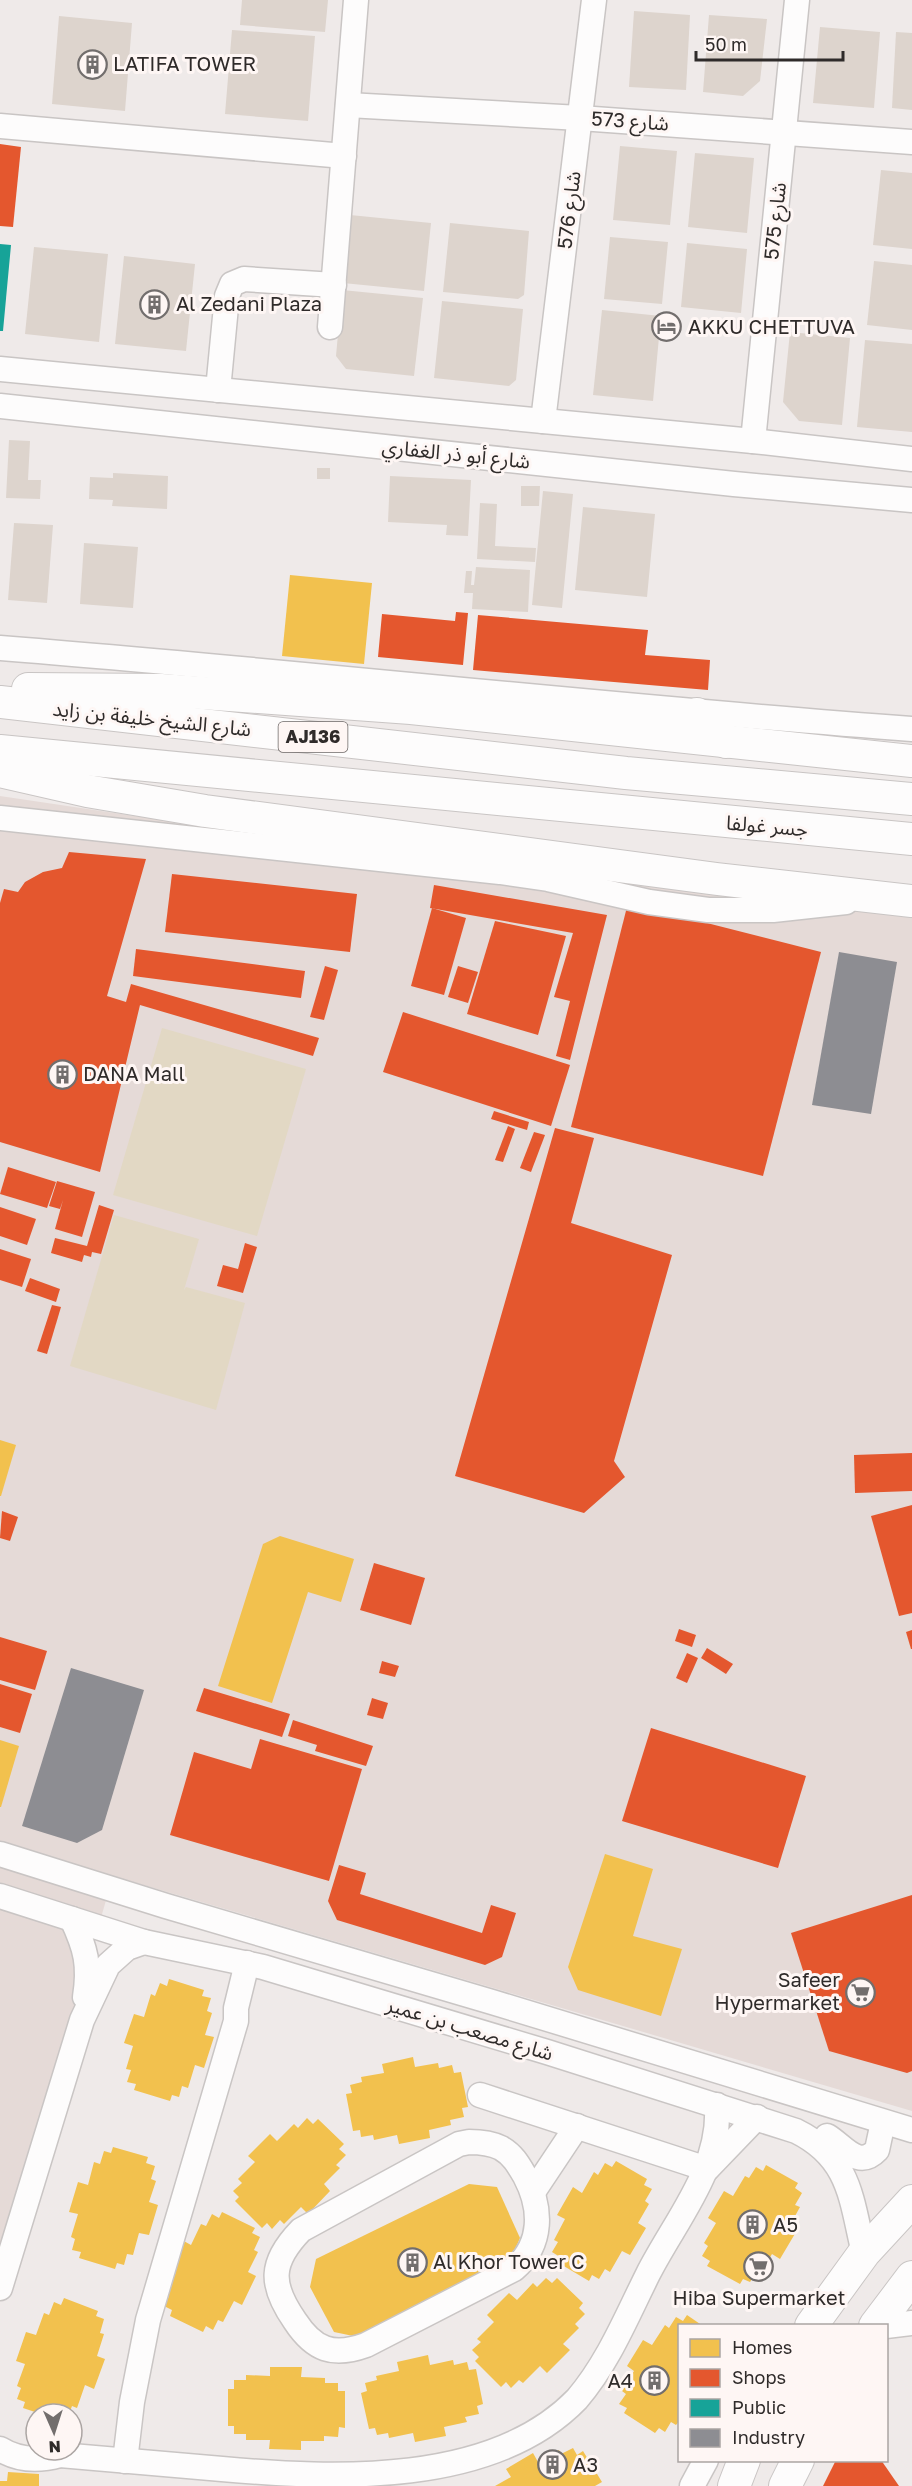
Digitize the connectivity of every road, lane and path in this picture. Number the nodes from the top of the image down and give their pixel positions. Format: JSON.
{"nodes":[{"id":1,"x":357,"y":0,"type":"edge"},
{"id":2,"x":594,"y":0,"type":"edge"},
{"id":3,"x":797,"y":0,"type":"edge"},
{"id":4,"x":348,"y":105,"type":"junction"},
{"id":5,"x":580,"y":118,"type":"junction"},
{"id":6,"x":0,"y":126,"type":"edge"},
{"id":7,"x":784,"y":132,"type":"junction"},
{"id":8,"x":912,"y":142,"type":"edge"},
{"id":9,"x":344,"y":156,"type":"junction"},
{"id":10,"x":334,"y":285,"type":"junction"},
{"id":11,"x":330,"y":327,"type":"dead end"},
{"id":12,"x":0,"y":369,"type":"edge"},
{"id":13,"x":218,"y":390,"type":"junction"},
{"id":14,"x":0,"y":406,"type":"edge"},
{"id":15,"x":543,"y":421,"type":"junction"},
{"id":16,"x":753,"y":441,"type":"junction"},
{"id":17,"x":912,"y":459,"type":"edge"},
{"id":18,"x":912,"y":500,"type":"edge"},
{"id":19,"x":0,"y":648,"type":"edge"},
{"id":20,"x":379,"y":682,"type":"junction"},
{"id":21,"x":0,"y":690,"type":"edge"},
{"id":22,"x":0,"y":702,"type":"edge"},
{"id":23,"x":411,"y":708,"type":"junction"},
{"id":24,"x":697,"y":714,"type":"junction"},
{"id":25,"x":912,"y":729,"type":"edge"},
{"id":26,"x":726,"y":742,"type":"junction"},
{"id":27,"x":0,"y":751,"type":"edge"},
{"id":28,"x":912,"y":761,"type":"edge"},
{"id":29,"x":0,"y":771,"type":"edge"},
{"id":30,"x":626,"y":773,"type":"joint"},
{"id":31,"x":912,"y":800,"type":"edge"},
{"id":32,"x":0,"y":819,"type":"edge"},
{"id":33,"x":912,"y":839,"type":"edge"},
{"id":34,"x":494,"y":848,"type":"junction"},
{"id":35,"x":452,"y":866,"type":"junction"},
{"id":36,"x":906,"y":899,"type":"edge"},
{"id":37,"x":0,"y":1854,"type":"edge"},
{"id":38,"x":0,"y":1896,"type":"edge"},
{"id":39,"x":72,"y":1919,"type":"junction"},
{"id":40,"x":144,"y":1942,"type":"junction"},
{"id":41,"x":255,"y":1965,"type":"junction"},
{"id":42,"x":82,"y":2020,"type":"junction"},
{"id":43,"x":743,"y":2060,"type":"dead end"},
{"id":44,"x":756,"y":2082,"type":"junction"},
{"id":45,"x":480,"y":2095,"type":"dead end"},
{"id":46,"x":717,"y":2105,"type":"junction"},
{"id":47,"x":757,"y":2117,"type":"junction"},
{"id":48,"x":883,"y":2122,"type":"junction"},
{"id":49,"x":577,"y":2126,"type":"junction"},
{"id":50,"x":912,"y":2130,"type":"edge"},
{"id":51,"x":796,"y":2131,"type":"junction"},
{"id":52,"x":707,"y":2169,"type":"junction"},
{"id":53,"x":533,"y":2192,"type":"junction"},
{"id":54,"x":912,"y":2201,"type":"edge"},
{"id":55,"x":864,"y":2253,"type":"junction"},
{"id":56,"x":912,"y":2277,"type":"edge"},
{"id":57,"x":0,"y":2288,"type":"edge"},
{"id":58,"x":812,"y":2324,"type":"edge"},
{"id":59,"x":876,"y":2324,"type":"edge"},
{"id":60,"x":912,"y":2324,"type":"edge"},
{"id":61,"x":888,"y":2326,"type":"edge"},
{"id":62,"x":0,"y":2444,"type":"edge"},
{"id":63,"x":24,"y":2444,"type":"edge"},
{"id":64,"x":0,"y":2449,"type":"edge"},
{"id":65,"x":84,"y":2456,"type":"edge"},
{"id":66,"x":24,"y":2459,"type":"edge"},
{"id":67,"x":125,"y":2461,"type":"junction"},
{"id":68,"x":705,"y":2462,"type":"edge"},
{"id":69,"x":743,"y":2462,"type":"edge"},
{"id":70,"x":797,"y":2462,"type":"edge"},
{"id":71,"x":692,"y":2486,"type":"edge"},
{"id":72,"x":734,"y":2486,"type":"edge"},
{"id":73,"x":785,"y":2486,"type":"edge"}],
"edges":[{"from":1,"to":4,"type":"street"},
{"from":2,"to":5,"type":"street","name":"شارع 576"},
{"from":3,"to":7,"type":"street","name":"شارع 575"},
{"from":4,"to":5,"type":"street","name":"شارع 573"},
{"from":4,"to":9,"type":"street"},
{"from":5,"to":7,"type":"street","name":"شارع 573"},
{"from":5,"to":15,"type":"street","name":"شارع 576"},
{"from":6,"to":9,"type":"street"},
{"from":7,"to":8,"type":"street","name":"شارع 573"},
{"from":7,"to":16,"type":"street","name":"شارع 575"},
{"from":9,"to":10,"type":"street"},
{"from":10,"to":11,"type":"street"},
{"from":10,"to":13,"type":"street"},
{"from":12,"to":13,"type":"street","name":"شارع أبو ذر الغفاري"},
{"from":13,"to":15,"type":"street","name":"شارع أبو ذر الغفاري"},
{"from":14,"to":18,"type":"street","name":"شارع أبو ذر الغفاري"},
{"from":15,"to":16,"type":"street","name":"شارع أبو ذر الغفاري"},
{"from":16,"to":17,"type":"street","name":"شارع أبو ذر الغفاري"},
{"from":19,"to":20,"type":"street"},
{"from":20,"to":23,"type":"main road"},
{"from":20,"to":24,"type":"street"},
{"from":21,"to":23,"type":"main road"},
{"from":22,"to":30,"type":"main road","name":"شارع الشيخ خليفة بن زايد","number":"AJ136"},
{"from":23,"to":26,"type":"main road"},
{"from":24,"to":25,"type":"street"},
{"from":24,"to":26,"type":"main road"},
{"from":26,"to":28,"type":"main road"},
{"from":27,"to":33,"type":"main road","name":"جسر غولفا","number":"AJ136"},
{"from":29,"to":34,"type":"main road"},
{"from":30,"to":31,"type":"main road","name":"جسر غولفا","number":"AJ136"},
{"from":32,"to":35,"type":"street"},
{"from":34,"to":35,"type":"main road"},
{"from":34,"to":36,"type":"main road"},
{"from":35,"to":36,"type":"street"},
{"from":37,"to":44,"type":"street","name":"شارع مصعب بن عمير"},
{"from":38,"to":39,"type":"street","name":"شارع مصعب بن عمير"},
{"from":39,"to":40,"type":"street","name":"شارع مصعب بن عمير"},
{"from":39,"to":42,"type":"street"},
{"from":40,"to":41,"type":"street","name":"شارع مصعب بن عمير"},
{"from":40,"to":42,"type":"street"},
{"from":41,"to":46,"type":"street","name":"شارع مصعب بن عمير"},
{"from":41,"to":67,"type":"street"},
{"from":42,"to":57,"type":"street"},
{"from":43,"to":44,"type":"street"},
{"from":44,"to":48,"type":"street","name":"شارع مصعب بن عمير"},
{"from":45,"to":49,"type":"street"},
{"from":46,"to":47,"type":"street","name":"شارع مصعب بن عمير"},
{"from":46,"to":52,"type":"street"},
{"from":47,"to":51,"type":"street","name":"شارع مصعب بن عمير"},
{"from":47,"to":52,"type":"street"},
{"from":48,"to":50,"type":"street","name":"شارع مصعب بن عمير"},
{"from":48,"to":51,"type":"street"},
{"from":49,"to":52,"type":"street"},
{"from":49,"to":53,"type":"street"},
{"from":51,"to":55,"type":"street","name":"شارع مصعب بن عمير"},
{"from":52,"to":67,"type":"street"},
{"from":53,"to":53,"type":"street"},
{"from":54,"to":55,"type":"main road"},
{"from":55,"to":58,"type":"main road"},
{"from":56,"to":59,"type":"main road"},
{"from":60,"to":61,"type":"street"},
{"from":62,"to":63,"type":"street"},
{"from":64,"to":66,"type":"street"},
{"from":65,"to":67,"type":"street"},
{"from":68,"to":71,"type":"street"},
{"from":69,"to":72,"type":"main road"},
{"from":70,"to":73,"type":"main road"}]}
